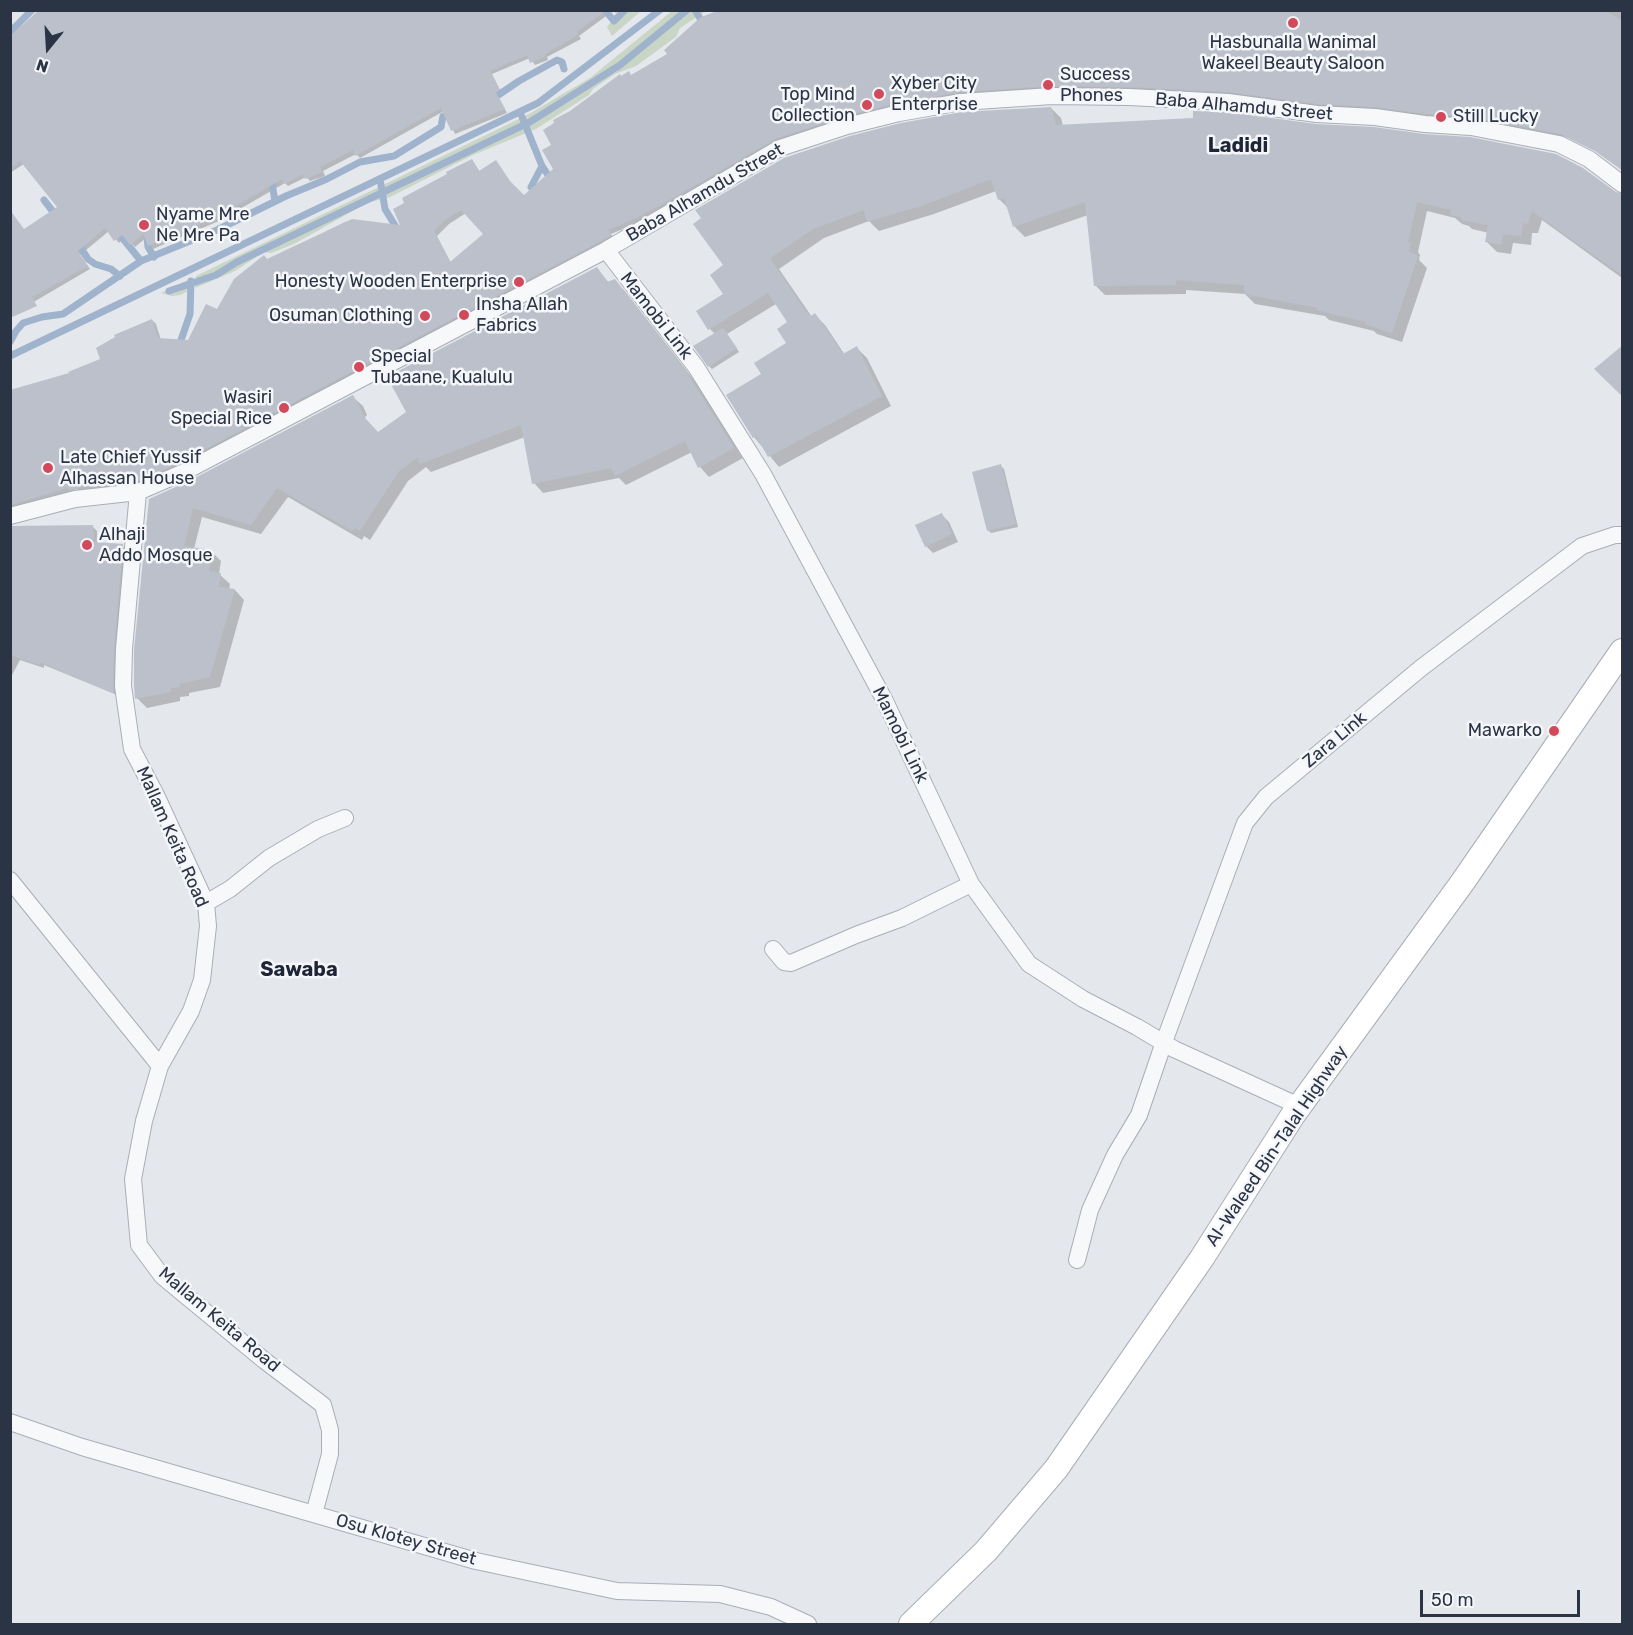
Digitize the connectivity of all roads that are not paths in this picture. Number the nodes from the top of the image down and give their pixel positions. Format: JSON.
{"nodes":[{"id":1,"x":1623,"y":184,"type":"edge"},
{"id":2,"x":606,"y":250,"type":"junction"},
{"id":3,"x":138,"y":492,"type":"junction"},
{"id":4,"x":10,"y":516,"type":"edge"},
{"id":5,"x":1623,"y":536,"type":"edge"},
{"id":6,"x":1623,"y":651,"type":"edge"},
{"id":7,"x":345,"y":818,"type":"dead end"},
{"id":8,"x":10,"y":880,"type":"edge"},
{"id":9,"x":971,"y":884,"type":"junction"},
{"id":10,"x":206,"y":903,"type":"junction"},
{"id":11,"x":773,"y":950,"type":"dead end"},
{"id":12,"x":1164,"y":1042,"type":"junction"},
{"id":13,"x":160,"y":1066,"type":"junction"},
{"id":14,"x":1299,"y":1106,"type":"junction"},
{"id":15,"x":1077,"y":1260,"type":"dead end"},
{"id":16,"x":10,"y":1422,"type":"edge"},
{"id":17,"x":314,"y":1514,"type":"junction"},
{"id":18,"x":808,"y":1624,"type":"edge"},
{"id":19,"x":911,"y":1624,"type":"edge"}],
"edges":[{"from":1,"to":2,"type":"street","name":"Baba Alhamdu Street"},
{"from":2,"to":3,"type":"street","name":"Baba Alhamdu Street"},
{"from":2,"to":9,"type":"street","name":"Mamobi Link"},
{"from":3,"to":4,"type":"street","name":"Baba Alhamdu Street"},
{"from":3,"to":10,"type":"street","name":"Mallam Keita Road"},
{"from":5,"to":12,"type":"street","name":"Zara Link"},
{"from":6,"to":14,"type":"street","name":"Al-Waleed Bin-Talal Highway"},
{"from":7,"to":10,"type":"street"},
{"from":8,"to":13,"type":"street"},
{"from":9,"to":11,"type":"street"},
{"from":9,"to":12,"type":"street","name":"Mamobi Link"},
{"from":10,"to":13,"type":"street","name":"Mallam Keita Road"},
{"from":12,"to":14,"type":"street","name":"Mamobi Link"},
{"from":12,"to":15,"type":"street","name":"Zara Link"},
{"from":13,"to":17,"type":"street","name":"Mallam Keita Road"},
{"from":14,"to":19,"type":"street","name":"Al-Waleed Bin-Talal Highway"},
{"from":16,"to":17,"type":"street","name":"Osu Klotey Street"},
{"from":17,"to":18,"type":"street","name":"Osu Klotey Street"}]}
